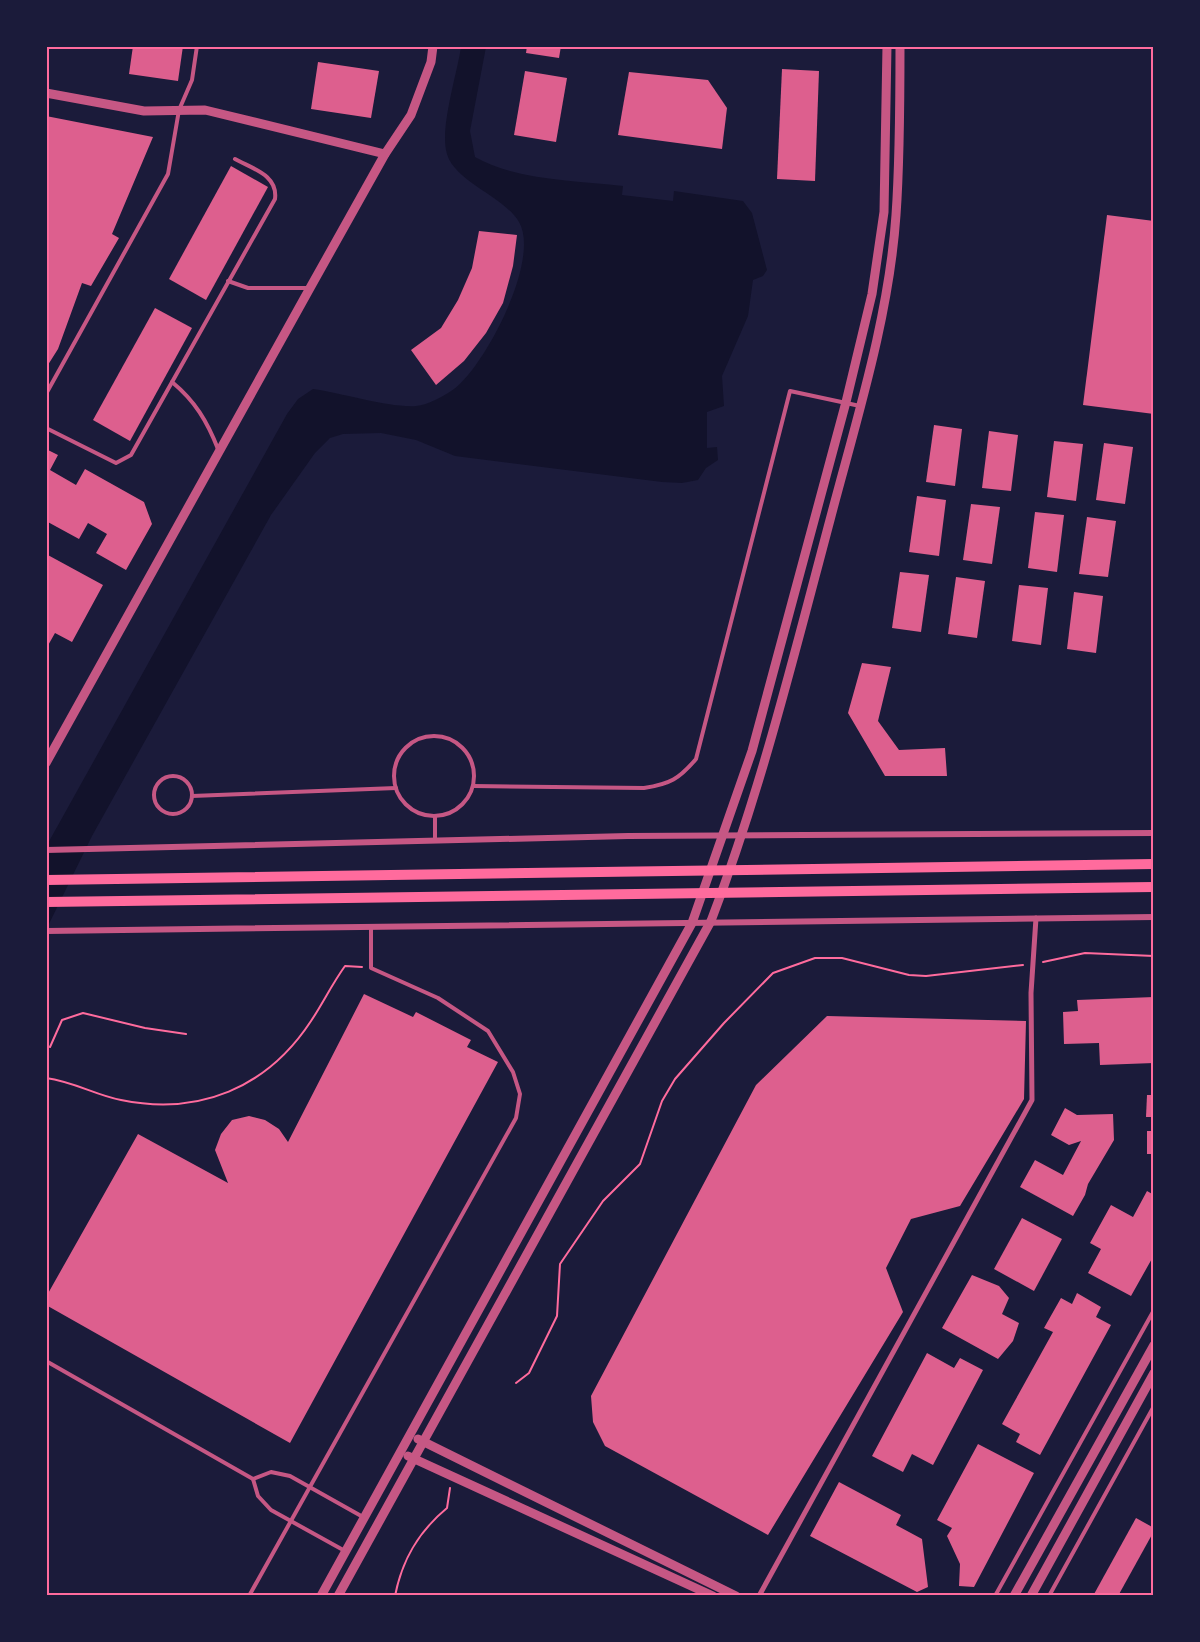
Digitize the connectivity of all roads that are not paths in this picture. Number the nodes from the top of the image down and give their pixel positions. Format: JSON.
{"nodes":[{"id":1,"x":197,"y":46,"type":"edge"},
{"id":2,"x":433,"y":46,"type":"edge"},
{"id":3,"x":887,"y":46,"type":"edge"},
{"id":4,"x":900,"y":46,"type":"edge"},
{"id":5,"x":46,"y":93,"type":"edge"},
{"id":6,"x":179,"y":110,"type":"junction"},
{"id":7,"x":386,"y":153,"type":"junction"},
{"id":8,"x":235,"y":159,"type":"dead end"},
{"id":9,"x":228,"y":281,"type":"junction"},
{"id":10,"x":310,"y":288,"type":"junction"},
{"id":11,"x":172,"y":382,"type":"junction"},
{"id":12,"x":46,"y":394,"type":"edge"},
{"id":13,"x":846,"y":402,"type":"junction"},
{"id":14,"x":861,"y":406,"type":"junction"},
{"id":15,"x":46,"y":428,"type":"edge"},
{"id":16,"x":219,"y":453,"type":"junction"},
{"id":17,"x":46,"y":763,"type":"edge"},
{"id":18,"x":473,"y":786,"type":"junction"},
{"id":19,"x":396,"y":788,"type":"junction"},
{"id":20,"x":192,"y":796,"type":"junction"},
{"id":21,"x":435,"y":816,"type":"junction"},
{"id":22,"x":1154,"y":833,"type":"edge"},
{"id":23,"x":743,"y":837,"type":"junction"},
{"id":24,"x":724,"y":838,"type":"junction"},
{"id":25,"x":435,"y":841,"type":"junction"},
{"id":26,"x":46,"y":850,"type":"edge"},
{"id":27,"x":1154,"y":864,"type":"edge"},
{"id":28,"x":711,"y":869,"type":"junction"},
{"id":29,"x":732,"y":869,"type":"junction"},
{"id":30,"x":46,"y":880,"type":"edge"},
{"id":31,"x":1154,"y":887,"type":"edge"},
{"id":32,"x":702,"y":893,"type":"junction"},
{"id":33,"x":722,"y":893,"type":"junction"},
{"id":34,"x":46,"y":902,"type":"edge"},
{"id":35,"x":1154,"y":916,"type":"edge"},
{"id":36,"x":1036,"y":918,"type":"junction"},
{"id":37,"x":711,"y":921,"type":"junction"},
{"id":38,"x":692,"y":923,"type":"junction"},
{"id":39,"x":371,"y":927,"type":"junction"},
{"id":40,"x":46,"y":931,"type":"edge"},
{"id":41,"x":1154,"y":1310,"type":"edge"},
{"id":42,"x":1154,"y":1345,"type":"edge"},
{"id":43,"x":46,"y":1361,"type":"edge"},
{"id":44,"x":1154,"y":1373,"type":"edge"},
{"id":45,"x":1154,"y":1406,"type":"edge"},
{"id":46,"x":410,"y":1436,"type":"junction"},
{"id":47,"x":422,"y":1442,"type":"junction"},
{"id":48,"x":401,"y":1452,"type":"junction"},
{"id":49,"x":412,"y":1458,"type":"junction"},
{"id":50,"x":253,"y":1479,"type":"junction"},
{"id":51,"x":311,"y":1487,"type":"junction"},
{"id":52,"x":364,"y":1518,"type":"junction"},
{"id":53,"x":291,"y":1521,"type":"junction"},
{"id":54,"x":345,"y":1551,"type":"junction"},
{"id":55,"x":249,"y":1596,"type":"edge"},
{"id":56,"x":321,"y":1596,"type":"edge"},
{"id":57,"x":338,"y":1596,"type":"edge"},
{"id":58,"x":713,"y":1596,"type":"edge"},
{"id":59,"x":736,"y":1596,"type":"edge"},
{"id":60,"x":759,"y":1596,"type":"edge"},
{"id":61,"x":995,"y":1596,"type":"edge"},
{"id":62,"x":1014,"y":1596,"type":"edge"},
{"id":63,"x":1031,"y":1596,"type":"edge"},
{"id":64,"x":1049,"y":1596,"type":"edge"}],
"edges":[{"from":1,"to":6,"type":"lane"},
{"from":2,"to":7,"type":"street"},
{"from":3,"to":13,"type":"street"},
{"from":4,"to":14,"type":"street"},
{"from":5,"to":6,"type":"street"},
{"from":6,"to":7,"type":"street"},
{"from":6,"to":12,"type":"lane"},
{"from":7,"to":10,"type":"street"},
{"from":8,"to":9,"type":"lane"},
{"from":9,"to":10,"type":"lane"},
{"from":9,"to":11,"type":"lane"},
{"from":10,"to":16,"type":"street"},
{"from":11,"to":15,"type":"lane"},
{"from":11,"to":16,"type":"lane"},
{"from":13,"to":14,"type":"lane"},
{"from":13,"to":18,"type":"lane"},
{"from":13,"to":24,"type":"street"},
{"from":14,"to":23,"type":"street"},
{"from":16,"to":17,"type":"street"},
{"from":18,"to":19,"type":"lane"},
{"from":18,"to":21,"type":"lane"},
{"from":19,"to":20,"type":"lane"},
{"from":19,"to":21,"type":"lane"},
{"from":20,"to":20,"type":"lane"},
{"from":21,"to":25,"type":"lane"},
{"from":22,"to":23,"type":"street"},
{"from":23,"to":24,"type":"street"},
{"from":23,"to":29,"type":"street"},
{"from":24,"to":25,"type":"street"},
{"from":24,"to":28,"type":"street"},
{"from":25,"to":26,"type":"street"},
{"from":27,"to":29,"type":"main road"},
{"from":28,"to":29,"type":"main road"},
{"from":28,"to":30,"type":"main road"},
{"from":28,"to":32,"type":"street"},
{"from":29,"to":33,"type":"street"},
{"from":31,"to":33,"type":"main road"},
{"from":32,"to":33,"type":"main road"},
{"from":32,"to":34,"type":"main road"},
{"from":32,"to":38,"type":"street"},
{"from":33,"to":37,"type":"street"},
{"from":35,"to":36,"type":"street"},
{"from":36,"to":37,"type":"street"},
{"from":36,"to":60,"type":"street"},
{"from":37,"to":38,"type":"street"},
{"from":37,"to":47,"type":"street"},
{"from":38,"to":39,"type":"street"},
{"from":38,"to":46,"type":"street"},
{"from":39,"to":40,"type":"street"},
{"from":39,"to":51,"type":"lane"},
{"from":41,"to":61,"type":"lane"},
{"from":42,"to":62,"type":"street"},
{"from":43,"to":50,"type":"lane"},
{"from":44,"to":63,"type":"street"},
{"from":45,"to":64,"type":"lane"},
{"from":46,"to":47,"type":"street"},
{"from":46,"to":48,"type":"street"},
{"from":47,"to":49,"type":"street"},
{"from":47,"to":59,"type":"street"},
{"from":48,"to":49,"type":"street"},
{"from":48,"to":52,"type":"street"},
{"from":49,"to":57,"type":"street"},
{"from":49,"to":58,"type":"street"},
{"from":50,"to":51,"type":"lane"},
{"from":50,"to":53,"type":"lane"},
{"from":51,"to":52,"type":"lane"},
{"from":51,"to":53,"type":"lane"},
{"from":52,"to":54,"type":"street"},
{"from":53,"to":54,"type":"lane"},
{"from":53,"to":55,"type":"lane"},
{"from":54,"to":56,"type":"street"}]}
